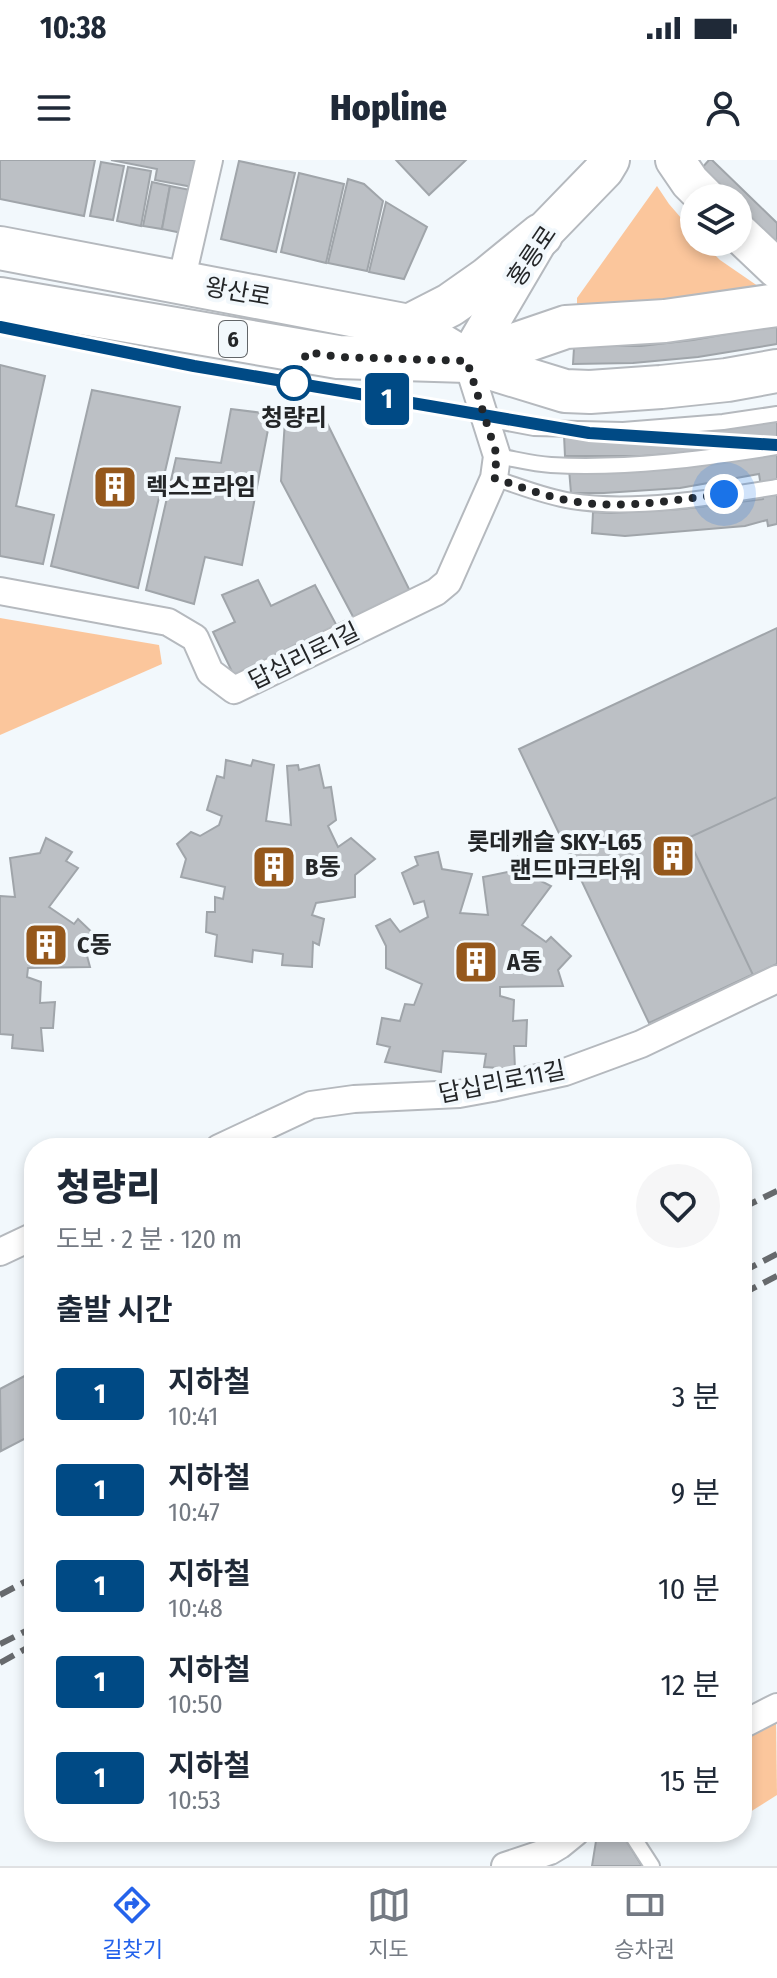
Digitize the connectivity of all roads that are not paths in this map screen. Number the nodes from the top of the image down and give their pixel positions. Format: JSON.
{"nodes":[{"id":1,"x":209,"y":160,"type":"edge"},
{"id":2,"x":610,"y":160,"type":"edge"},
{"id":3,"x":675,"y":160,"type":"edge"},
{"id":4,"x":692,"y":184,"type":"edge"},
{"id":5,"x":541,"y":235,"type":"junction"},
{"id":6,"x":752,"y":245,"type":"edge"},
{"id":7,"x":0,"y":248,"type":"edge"},
{"id":8,"x":777,"y":269,"type":"edge"},
{"id":9,"x":181,"y":282,"type":"junction"},
{"id":10,"x":0,"y":299,"type":"edge"},
{"id":11,"x":777,"y":305,"type":"edge"},
{"id":12,"x":409,"y":326,"type":"junction"},
{"id":13,"x":467,"y":361,"type":"junction"},
{"id":14,"x":777,"y":371,"type":"edge"},
{"id":15,"x":777,"y":414,"type":"edge"},
{"id":16,"x":486,"y":419,"type":"junction"},
{"id":17,"x":777,"y":447,"type":"edge"},
{"id":18,"x":495,"y":467,"type":"junction"},
{"id":19,"x":777,"y":487,"type":"edge"},
{"id":20,"x":0,"y":591,"type":"edge"},
{"id":21,"x":777,"y":979,"type":"edge"},
{"id":22,"x":240,"y":1138,"type":"edge"},
{"id":23,"x":24,"y":1241,"type":"edge"},
{"id":24,"x":0,"y":1252,"type":"edge"},
{"id":25,"x":777,"y":1707,"type":"edge"},
{"id":26,"x":752,"y":1720,"type":"edge"},
{"id":27,"x":636,"y":1842,"type":"edge"},
{"id":28,"x":561,"y":1857,"type":"edge"},
{"id":29,"x":505,"y":1866,"type":"edge"},
{"id":30,"x":652,"y":1866,"type":"edge"}],
"edges":[{"from":1,"to":9,"type":"street"},
{"from":2,"to":5,"type":"main road","name":"홍릉로"},
{"from":3,"to":4,"type":"main road"},
{"from":5,"to":12,"type":"main road"},
{"from":5,"to":13,"type":"main road","name":"홍릉로"},
{"from":6,"to":8,"type":"main road"},
{"from":7,"to":9,"type":"main road","name":"왕산로","number":"6"},
{"from":9,"to":12,"type":"main road","name":"왕산로","number":"6"},
{"from":10,"to":13,"type":"main road","name":"왕산로","number":"6"},
{"from":11,"to":13,"type":"main road","name":"왕산로","number":"6"},
{"from":12,"to":13,"type":"main road","name":"왕산로","number":"6"},
{"from":13,"to":14,"type":"main road","name":"왕산로","number":"6"},
{"from":13,"to":16,"type":"street"},
{"from":15,"to":16,"type":"lane"},
{"from":16,"to":18,"type":"street"},
{"from":17,"to":18,"type":"lane"},
{"from":18,"to":19,"type":"lane"},
{"from":18,"to":20,"type":"street","name":"답십리로1길"},
{"from":21,"to":22,"type":"street","name":"답십리로11길"},
{"from":23,"to":24,"type":"street"},
{"from":25,"to":26,"type":"street"},
{"from":27,"to":30,"type":"lane"},
{"from":28,"to":29,"type":"street"}]}
